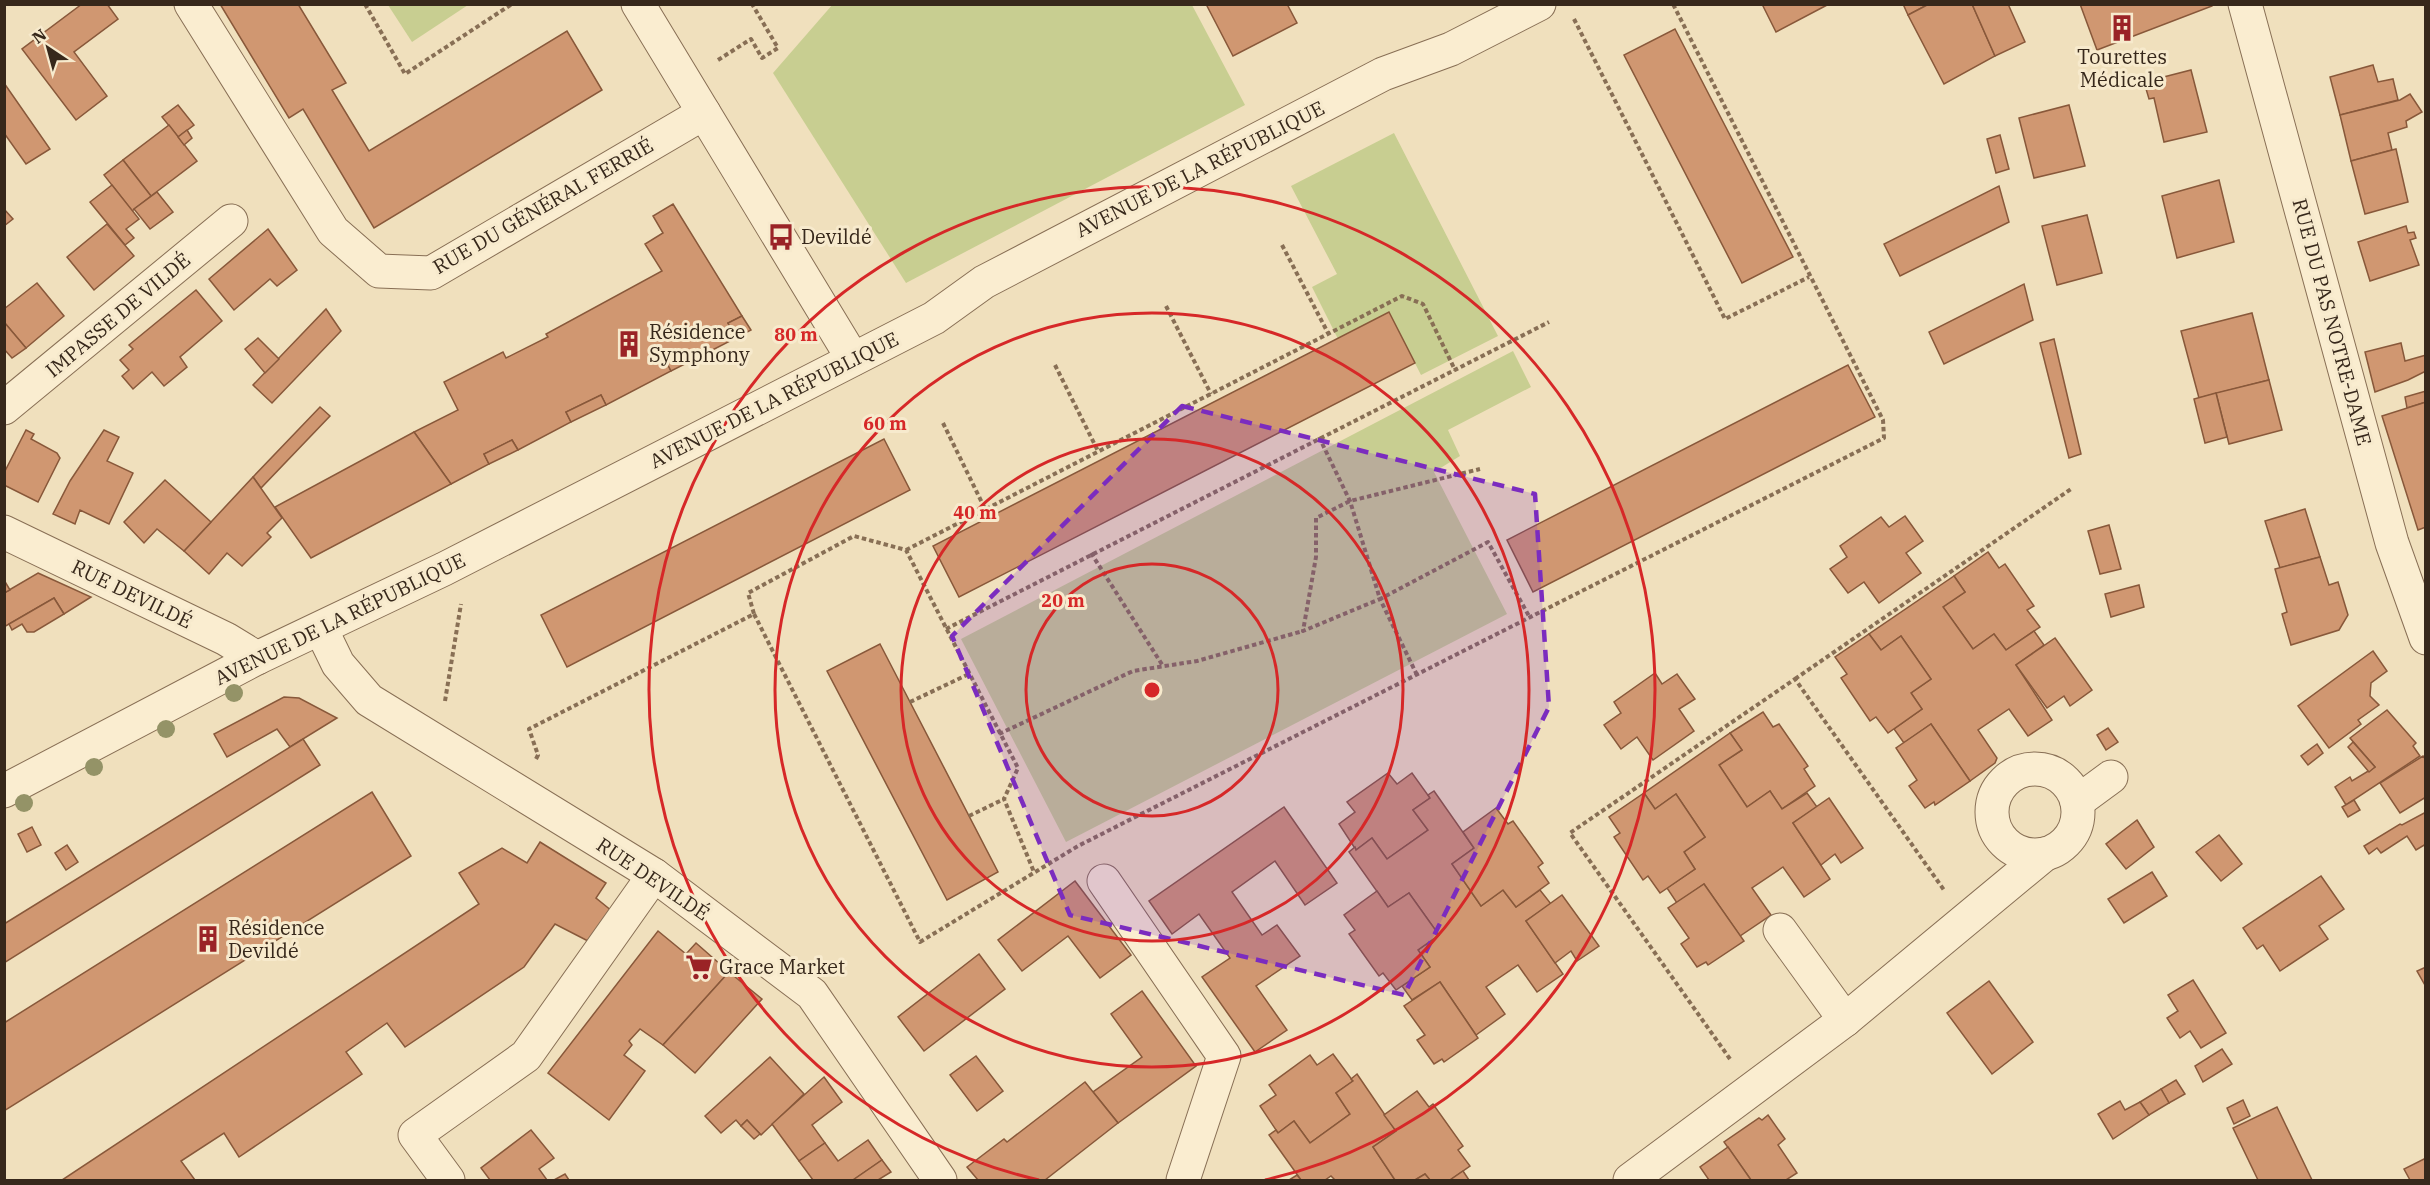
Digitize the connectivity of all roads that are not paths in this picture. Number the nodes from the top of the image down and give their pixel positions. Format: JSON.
{"nodes":[{"id":1,"x":191,"y":4,"type":"edge"},
{"id":2,"x":638,"y":4,"type":"edge"},
{"id":3,"x":1539,"y":4,"type":"edge"},
{"id":4,"x":2246,"y":4,"type":"edge"},
{"id":5,"x":704,"y":113,"type":"junction"},
{"id":6,"x":231,"y":221,"type":"dead end"},
{"id":7,"x":853,"y":359,"type":"junction"},
{"id":8,"x":4,"y":408,"type":"edge"},
{"id":9,"x":4,"y":532,"type":"edge"},
{"id":10,"x":321,"y":629,"type":"junction"},
{"id":11,"x":2426,"y":638,"type":"edge"},
{"id":12,"x":257,"y":658,"type":"junction"},
{"id":13,"x":2111,"y":777,"type":"dead end"},
{"id":14,"x":4,"y":791,"type":"edge"},
{"id":15,"x":2077,"y":802,"type":"junction"},
{"id":16,"x":2045,"y":854,"type":"junction"},
{"id":17,"x":654,"y":875,"type":"junction"},
{"id":18,"x":1104,"y":881,"type":"dead end"},
{"id":19,"x":1780,"y":930,"type":"dead end"},
{"id":20,"x":1845,"y":1020,"type":"junction"},
{"id":21,"x":447,"y":1180,"type":"edge"},
{"id":22,"x":940,"y":1180,"type":"edge"},
{"id":23,"x":1183,"y":1180,"type":"edge"},
{"id":24,"x":1630,"y":1180,"type":"edge"}],
"edges":[{"from":1,"to":5,"type":"street","name":"RUE DU GÉNÉRAL FERRIÉ"},
{"from":2,"to":5,"type":"street"},
{"from":3,"to":7,"type":"street","name":"AVENUE DE LA RÉPUBLIQUE"},
{"from":4,"to":11,"type":"street","name":"RUE DU PAS NOTRE-DAME"},
{"from":5,"to":7,"type":"street"},
{"from":6,"to":8,"type":"street","name":"IMPASSE DE VILDÉ"},
{"from":7,"to":10,"type":"street","name":"AVENUE DE LA RÉPUBLIQUE"},
{"from":9,"to":12,"type":"street","name":"RUE DEVILDÉ"},
{"from":10,"to":12,"type":"street","name":"AVENUE DE LA RÉPUBLIQUE"},
{"from":10,"to":17,"type":"street","name":"RUE DEVILDÉ"},
{"from":12,"to":14,"type":"street","name":"AVENUE DE LA RÉPUBLIQUE"},
{"from":13,"to":15,"type":"street"},
{"from":15,"to":16,"type":"street"},
{"from":15,"to":16,"type":"street"},
{"from":16,"to":20,"type":"street"},
{"from":17,"to":21,"type":"street"},
{"from":17,"to":22,"type":"street","name":"RUE DEVILDÉ"},
{"from":18,"to":23,"type":"street"},
{"from":19,"to":20,"type":"street"},
{"from":20,"to":24,"type":"street"}]}
